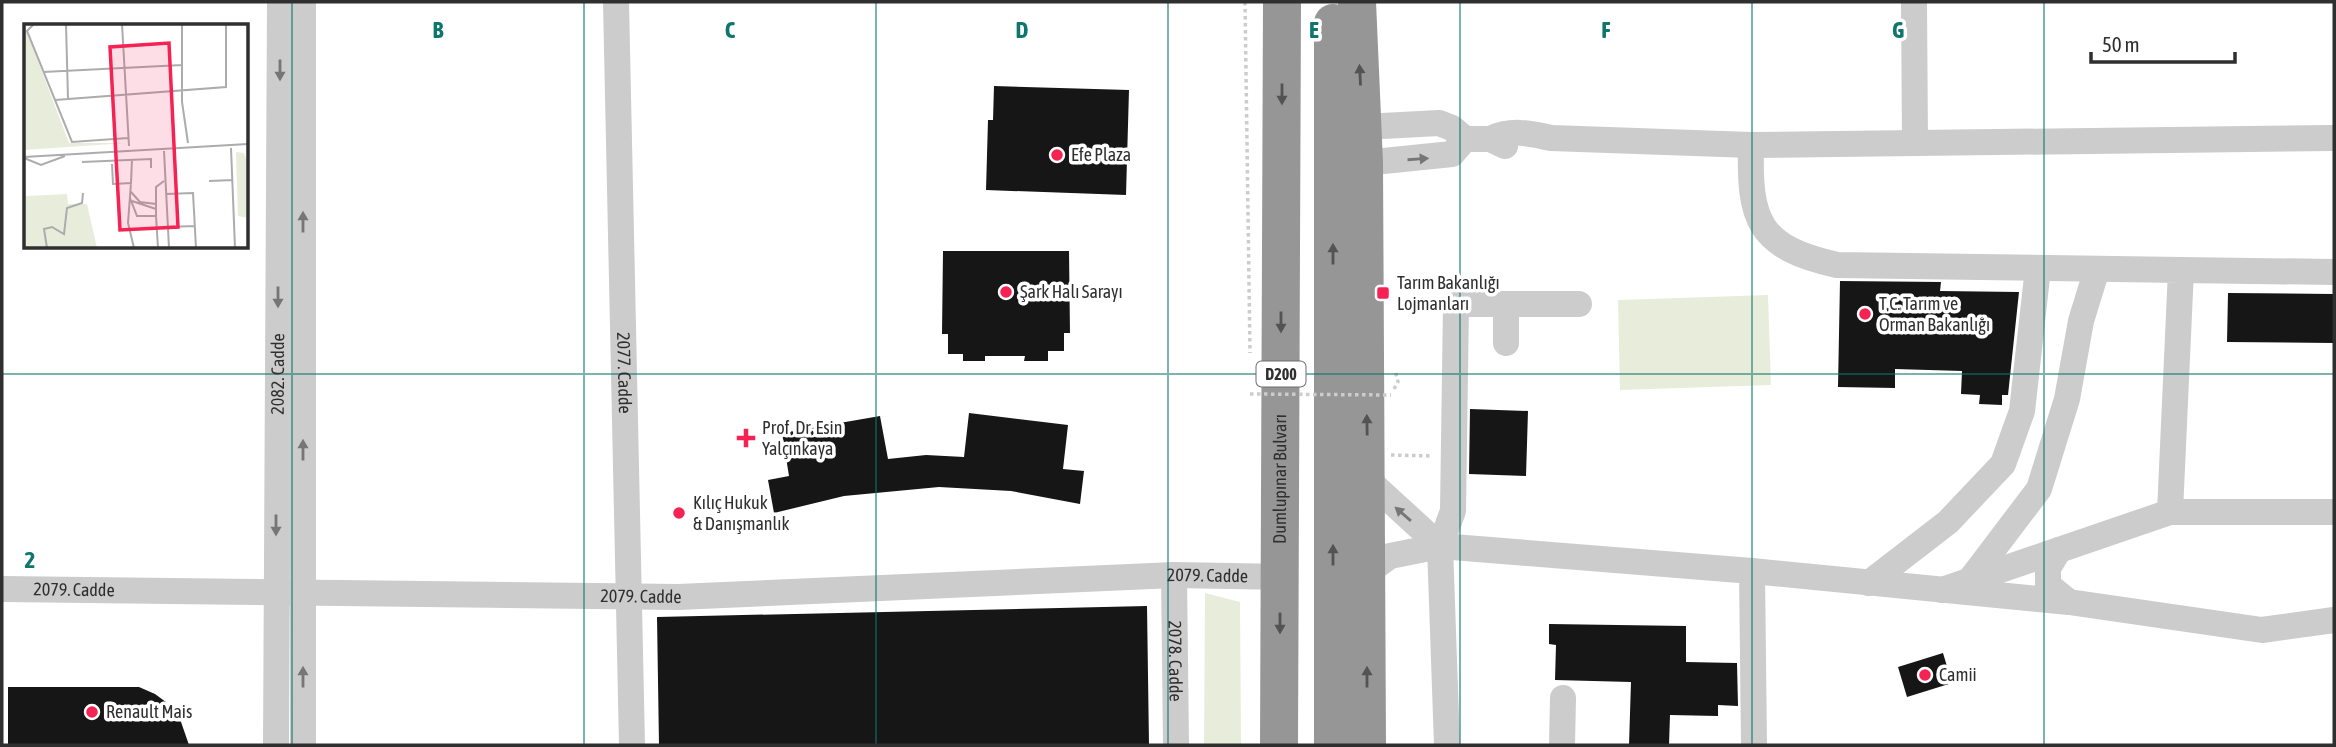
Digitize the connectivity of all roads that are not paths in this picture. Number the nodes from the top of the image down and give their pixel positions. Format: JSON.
{"nodes":[{"id":1,"x":280,"y":2,"type":"edge"},
{"id":2,"x":303,"y":2,"type":"edge"},
{"id":3,"x":616,"y":2,"type":"edge"},
{"id":4,"x":1282,"y":2,"type":"edge"},
{"id":5,"x":1334,"y":2,"type":"edge"},
{"id":6,"x":1357,"y":2,"type":"edge"},
{"id":7,"x":1914,"y":2,"type":"edge"},
{"id":8,"x":2334,"y":138,"type":"edge"},
{"id":9,"x":1478,"y":139,"type":"junction"},
{"id":10,"x":1915,"y":143,"type":"junction"},
{"id":11,"x":1364,"y":145,"type":"junction"},
{"id":12,"x":1751,"y":145,"type":"junction"},
{"id":13,"x":2038,"y":268,"type":"junction"},
{"id":14,"x":2097,"y":269,"type":"junction"},
{"id":15,"x":2181,"y":270,"type":"junction"},
{"id":16,"x":2334,"y":272,"type":"edge"},
{"id":17,"x":1506,"y":304,"type":"junction"},
{"id":18,"x":1579,"y":304,"type":"dead end"},
{"id":19,"x":1506,"y":343,"type":"dead end"},
{"id":20,"x":1378,"y":468,"type":"junction"},
{"id":21,"x":2170,"y":512,"type":"junction"},
{"id":22,"x":2334,"y":512,"type":"edge"},
{"id":23,"x":1440,"y":546,"type":"junction"},
{"id":24,"x":2059,"y":550,"type":"junction"},
{"id":25,"x":1752,"y":571,"type":"junction"},
{"id":26,"x":1368,"y":572,"type":"junction"},
{"id":27,"x":1174,"y":575,"type":"junction"},
{"id":28,"x":1280,"y":577,"type":"junction"},
{"id":29,"x":1969,"y":580,"type":"junction"},
{"id":30,"x":1868,"y":583,"type":"junction"},
{"id":31,"x":2,"y":589,"type":"edge"},
{"id":32,"x":1942,"y":590,"type":"junction"},
{"id":33,"x":276,"y":595,"type":"junction"},
{"id":34,"x":303,"y":595,"type":"junction"},
{"id":35,"x":629,"y":597,"type":"junction"},
{"id":36,"x":2069,"y":602,"type":"junction"},
{"id":37,"x":2334,"y":620,"type":"edge"},
{"id":38,"x":1563,"y":698,"type":"dead end"},
{"id":39,"x":276,"y":745,"type":"edge"},
{"id":40,"x":303,"y":745,"type":"edge"},
{"id":41,"x":632,"y":745,"type":"edge"},
{"id":42,"x":1176,"y":745,"type":"edge"},
{"id":43,"x":1279,"y":745,"type":"edge"},
{"id":44,"x":1333,"y":745,"type":"edge"},
{"id":45,"x":1367,"y":745,"type":"edge"},
{"id":46,"x":1447,"y":745,"type":"edge"},
{"id":47,"x":1562,"y":745,"type":"edge"},
{"id":48,"x":1754,"y":745,"type":"edge"}],
"edges":[{"from":1,"to":33,"type":"street","name":"2082. Cadde","one_way":true},
{"from":34,"to":2,"type":"street","name":"2082. Cadde","one_way":true},
{"from":3,"to":35,"type":"street","name":"2077. Cadde"},
{"from":4,"to":28,"type":"highway","name":"Dumlupınar Bulvarı","number":"D200","one_way":true},
{"from":44,"to":5,"type":"highway","one_way":true},
{"from":11,"to":6,"type":"highway","one_way":true},
{"from":7,"to":10,"type":"street"},
{"from":8,"to":10,"type":"street"},
{"from":11,"to":9,"type":"street","one_way":true},
{"from":9,"to":11,"type":"street"},
{"from":9,"to":12,"type":"street"},
{"from":10,"to":12,"type":"street"},
{"from":20,"to":11,"type":"highway","one_way":true},
{"from":12,"to":13,"type":"street"},
{"from":13,"to":14,"type":"street"},
{"from":13,"to":30,"type":"street"},
{"from":14,"to":15,"type":"street"},
{"from":14,"to":29,"type":"street"},
{"from":15,"to":16,"type":"street"},
{"from":15,"to":21,"type":"street"},
{"from":17,"to":18,"type":"street"},
{"from":17,"to":19,"type":"street"},
{"from":17,"to":23,"type":"street"},
{"from":23,"to":20,"type":"street","one_way":true},
{"from":20,"to":26,"type":"highway"},
{"from":21,"to":22,"type":"street"},
{"from":21,"to":24,"type":"street"},
{"from":23,"to":25,"type":"street"},
{"from":23,"to":26,"type":"street"},
{"from":23,"to":46,"type":"street"},
{"from":24,"to":29,"type":"street"},
{"from":24,"to":36,"type":"street"},
{"from":25,"to":30,"type":"street"},
{"from":25,"to":48,"type":"street"},
{"from":45,"to":26,"type":"highway","one_way":true},
{"from":27,"to":28,"type":"street","name":"2079. Cadde"},
{"from":27,"to":35,"type":"street","name":"2079. Cadde"},
{"from":27,"to":42,"type":"street","name":"2078. Cadde"},
{"from":28,"to":43,"type":"highway","name":"Dumlupınar Bulvarı","number":"D200","one_way":true},
{"from":29,"to":32,"type":"street"},
{"from":30,"to":32,"type":"street"},
{"from":31,"to":33,"type":"street","name":"2079. Cadde"},
{"from":32,"to":36,"type":"street"},
{"from":33,"to":34,"type":"street","name":"2079. Cadde"},
{"from":33,"to":39,"type":"street","name":"2082. Cadde"},
{"from":34,"to":35,"type":"street","name":"2079. Cadde"},
{"from":40,"to":34,"type":"street","name":"2082. Cadde","one_way":true},
{"from":35,"to":41,"type":"street","name":"2077. Cadde"},
{"from":36,"to":37,"type":"street"},
{"from":38,"to":47,"type":"street"}]}
